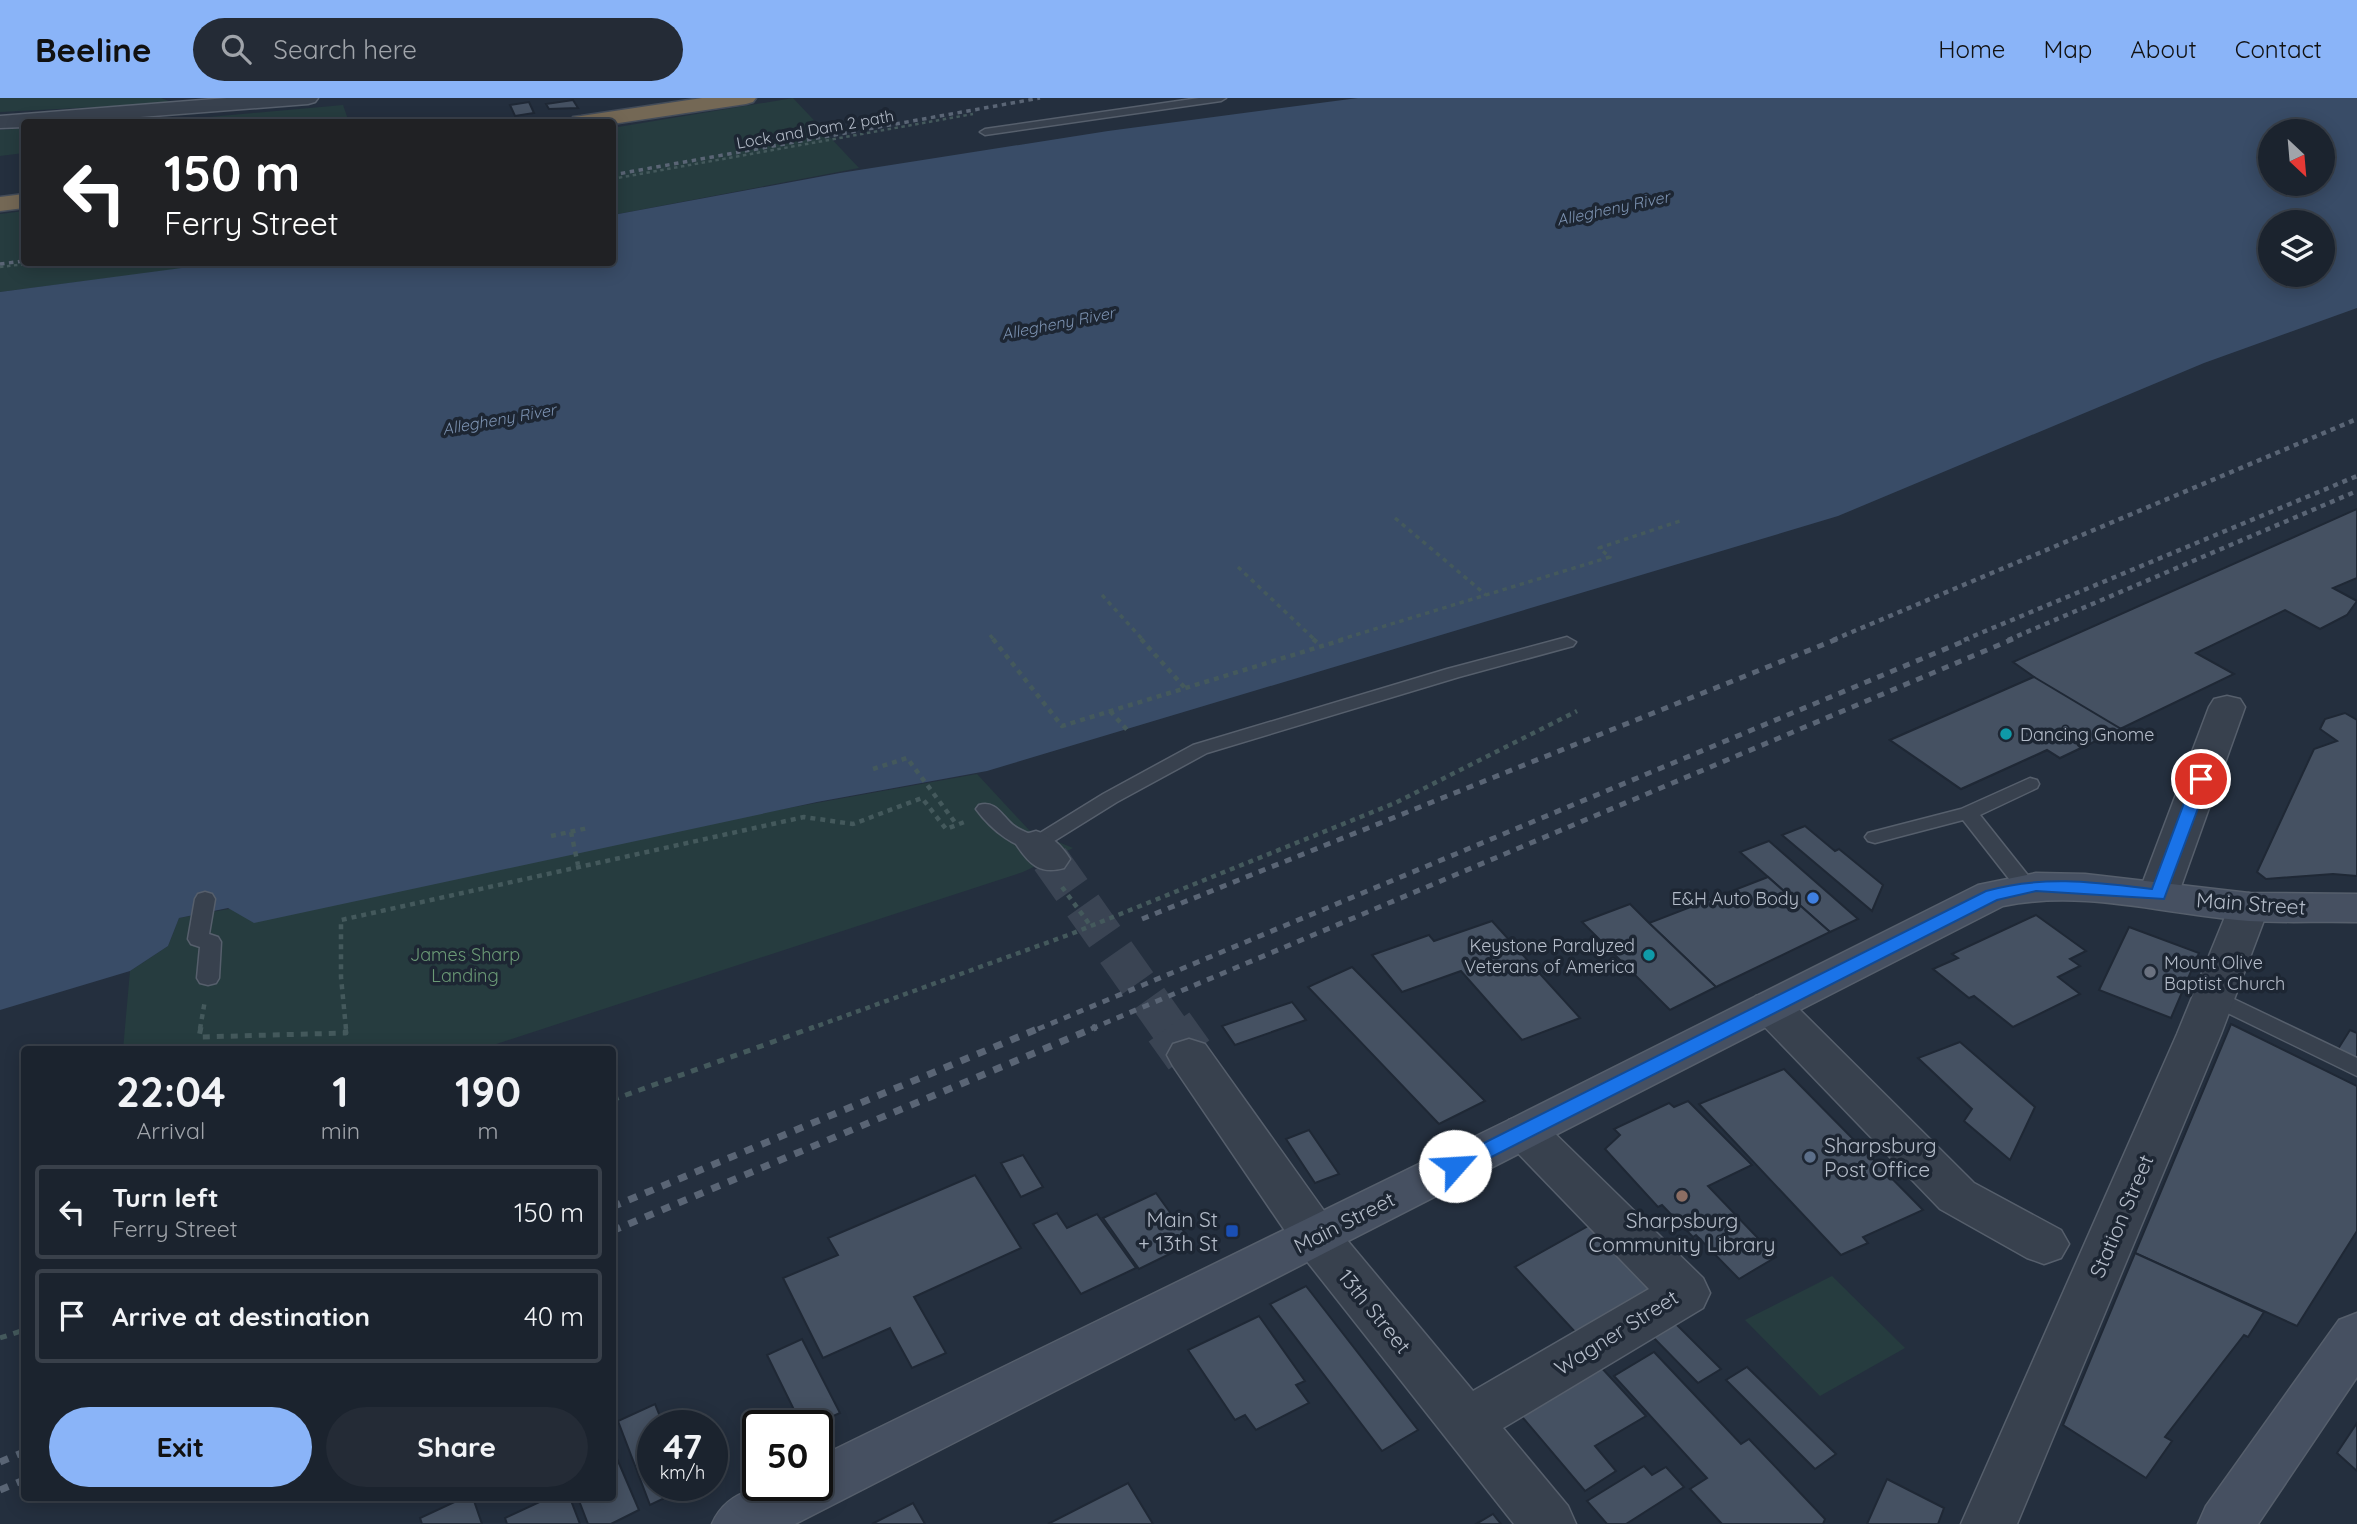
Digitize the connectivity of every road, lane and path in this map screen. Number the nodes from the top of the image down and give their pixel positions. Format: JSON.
{"nodes":[{"id":1,"x":229,"y":98,"type":"edge"},
{"id":2,"x":308,"y":98,"type":"edge"},
{"id":3,"x":746,"y":98,"type":"edge"},
{"id":4,"x":1222,"y":98,"type":"edge"},
{"id":5,"x":181,"y":109,"type":"junction"},
{"id":6,"x":985,"y":112,"type":"dead end"},
{"id":7,"x":42,"y":119,"type":"edge"},
{"id":8,"x":602,"y":119,"type":"edge"},
{"id":9,"x":21,"y":120,"type":"edge"},
{"id":10,"x":0,"y":122,"type":"edge"},
{"id":11,"x":985,"y":132,"type":"dead end"},
{"id":12,"x":616,"y":178,"type":"edge"},
{"id":13,"x":21,"y":201,"type":"edge"},
{"id":14,"x":0,"y":204,"type":"edge"},
{"id":15,"x":21,"y":265,"type":"edge"},
{"id":16,"x":0,"y":267,"type":"edge"},
{"id":17,"x":1395,"y":518,"type":"dead end"},
{"id":18,"x":1683,"y":520,"type":"dead end"},
{"id":19,"x":1238,"y":567,"type":"dead end"},
{"id":20,"x":1102,"y":595,"type":"dead end"},
{"id":21,"x":1487,"y":596,"type":"junction"},
{"id":22,"x":990,"y":635,"type":"dead end"},
{"id":23,"x":1567,"y":642,"type":"dead end"},
{"id":24,"x":1320,"y":646,"type":"junction"},
{"id":25,"x":1185,"y":688,"type":"junction"},
{"id":26,"x":2227,"y":707,"type":"dead end"},
{"id":27,"x":1110,"y":711,"type":"junction"},
{"id":28,"x":1577,"y":711,"type":"dead end"},
{"id":29,"x":1129,"y":732,"type":"dead end"},
{"id":30,"x":873,"y":769,"type":"dead end"},
{"id":31,"x":2030,"y":784,"type":"dead end"},
{"id":32,"x":989,"y":811,"type":"joint"},
{"id":33,"x":1968,"y":813,"type":"junction"},
{"id":34,"x":957,"y":825,"type":"junction"},
{"id":35,"x":588,"y":828,"type":"dead end"},
{"id":36,"x":570,"y":832,"type":"junction"},
{"id":37,"x":551,"y":836,"type":"dead end"},
{"id":38,"x":1875,"y":837,"type":"dead end"},
{"id":39,"x":1047,"y":860,"type":"junction"},
{"id":40,"x":578,"y":865,"type":"junction"},
{"id":41,"x":2027,"y":888,"type":"junction"},
{"id":42,"x":2158,"y":895,"type":"junction"},
{"id":43,"x":205,"y":899,"type":"dead end"},
{"id":44,"x":2249,"y":906,"type":"junction"},
{"id":45,"x":2357,"y":908,"type":"edge"},
{"id":46,"x":1090,"y":925,"type":"junction"},
{"id":47,"x":208,"y":978,"type":"joint"},
{"id":48,"x":2213,"y":997,"type":"junction"},
{"id":49,"x":1771,"y":1007,"type":"junction"},
{"id":50,"x":1189,"y":1055,"type":"tunnel mouth"},
{"id":51,"x":2357,"y":1068,"type":"edge"},
{"id":52,"x":616,"y":1099,"type":"edge"},
{"id":53,"x":1525,"y":1132,"type":"junction"},
{"id":54,"x":1315,"y":1236,"type":"junction"},
{"id":55,"x":2045,"y":1244,"type":"dead end"},
{"id":56,"x":21,"y":1331,"type":"edge"},
{"id":57,"x":2357,"y":1335,"type":"edge"},
{"id":58,"x":0,"y":1338,"type":"edge"},
{"id":59,"x":1466,"y":1423,"type":"junction"},
{"id":60,"x":833,"y":1478,"type":"edge"},
{"id":61,"x":787,"y":1501,"type":"edge"},
{"id":62,"x":740,"y":1524,"type":"edge"},
{"id":63,"x":1548,"y":1524,"type":"edge"},
{"id":64,"x":1989,"y":1524,"type":"edge"},
{"id":65,"x":2226,"y":1524,"type":"edge"}],
"edges":[{"from":1,"to":5,"type":"street"},
{"from":2,"to":5,"type":"street"},
{"from":3,"to":8,"type":"highway"},
{"from":4,"to":11,"type":"lane"},
{"from":5,"to":7,"type":"street"},
{"from":6,"to":12,"type":"path","name":"Lock and Dam 2 path"},
{"from":9,"to":10,"type":"street"},
{"from":13,"to":14,"type":"highway"},
{"from":15,"to":16,"type":"path"},
{"from":17,"to":21,"type":"path"},
{"from":18,"to":21,"type":"path"},
{"from":19,"to":24,"type":"path"},
{"from":20,"to":25,"type":"path"},
{"from":21,"to":24,"type":"path"},
{"from":22,"to":27,"type":"path"},
{"from":23,"to":39,"type":"lane"},
{"from":24,"to":25,"type":"path"},
{"from":25,"to":27,"type":"path"},
{"from":26,"to":42,"type":"street"},
{"from":27,"to":29,"type":"path"},
{"from":28,"to":46,"type":"path"},
{"from":30,"to":34,"type":"path"},
{"from":31,"to":33,"type":"lane"},
{"from":32,"to":34,"type":"path"},
{"from":32,"to":39,"type":"lane"},
{"from":33,"to":38,"type":"lane"},
{"from":33,"to":41,"type":"lane"},
{"from":34,"to":40,"type":"path"},
{"from":35,"to":36,"type":"path"},
{"from":36,"to":37,"type":"path"},
{"from":36,"to":40,"type":"path"},
{"from":39,"to":46,"type":"path"},
{"from":40,"to":47,"type":"path"},
{"from":41,"to":42,"type":"main road","name":"Main Street"},
{"from":41,"to":49,"type":"main road","name":"Main Street"},
{"from":42,"to":44,"type":"main road","name":"Main Street"},
{"from":43,"to":47,"type":"lane"},
{"from":44,"to":45,"type":"main road","name":"Main Street"},
{"from":44,"to":48,"type":"street","name":"Station Street"},
{"from":46,"to":52,"type":"path"},
{"from":48,"to":51,"type":"lane"},
{"from":48,"to":64,"type":"street","name":"Station Street"},
{"from":49,"to":53,"type":"main road","name":"Main Street"},
{"from":49,"to":55,"type":"street"},
{"from":50,"to":54,"type":"street","name":"13th Street"},
{"from":53,"to":54,"type":"main road","name":"Main Street"},
{"from":53,"to":59,"type":"street","name":"Wagner Street"},
{"from":54,"to":59,"type":"street","name":"13th Street"},
{"from":54,"to":60,"type":"main road","name":"Main Street"},
{"from":56,"to":58,"type":"path"},
{"from":57,"to":65,"type":"main road"},
{"from":59,"to":63,"type":"street","name":"13th Street"},
{"from":61,"to":62,"type":"main road","name":"Main Street"}]}
